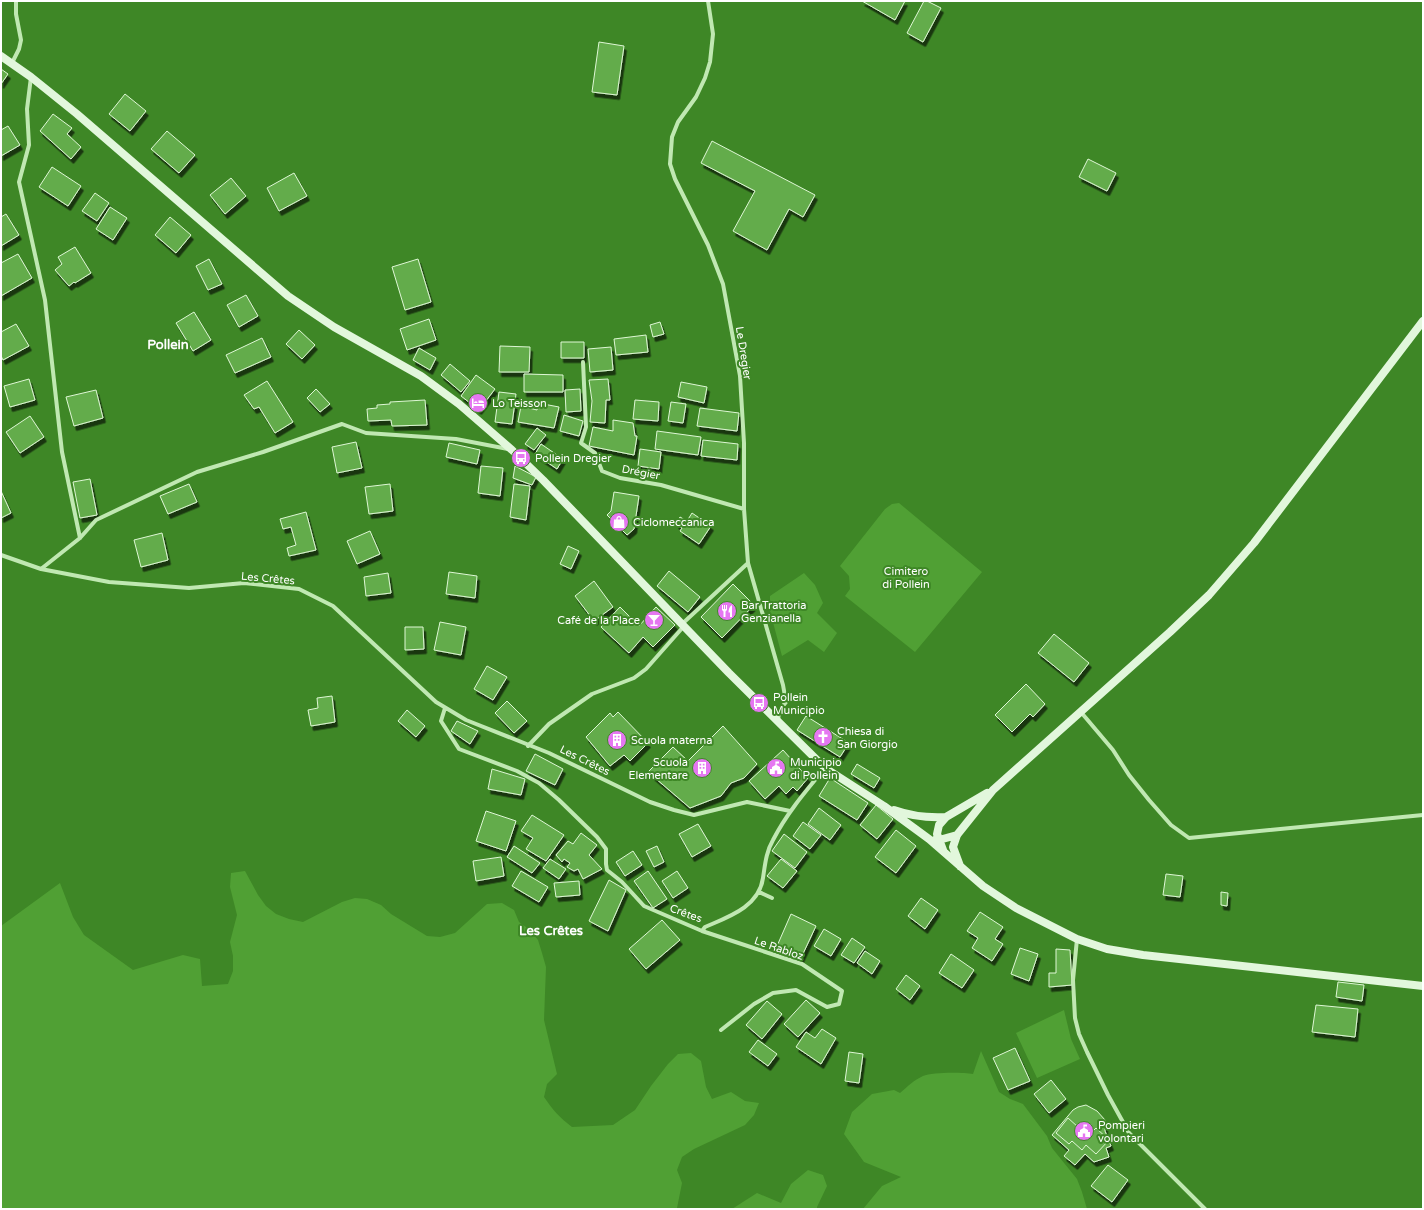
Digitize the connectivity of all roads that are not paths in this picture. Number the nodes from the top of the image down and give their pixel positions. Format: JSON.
{"nodes":[{"id":1,"x":16,"y":1,"type":"edge"},
{"id":2,"x":708,"y":1,"type":"edge"},
{"id":3,"x":1,"y":56,"type":"edge"},
{"id":4,"x":12,"y":63,"type":"junction"},
{"id":5,"x":31,"y":77,"type":"junction"},
{"id":6,"x":1423,"y":321,"type":"edge"},
{"id":7,"x":583,"y":362,"type":"dead end"},
{"id":8,"x":512,"y":450,"type":"junction"},
{"id":9,"x":744,"y":509,"type":"junction"},
{"id":10,"x":80,"y":538,"type":"junction"},
{"id":11,"x":1,"y":555,"type":"edge"},
{"id":12,"x":748,"y":562,"type":"junction"},
{"id":13,"x":41,"y":569,"type":"junction"},
{"id":14,"x":683,"y":625,"type":"junction"},
{"id":15,"x":445,"y":708,"type":"junction"},
{"id":16,"x":1080,"y":711,"type":"junction"},
{"id":17,"x":778,"y":722,"type":"junction"},
{"id":18,"x":528,"y":746,"type":"junction"},
{"id":19,"x":825,"y":768,"type":"junction"},
{"id":20,"x":993,"y":790,"type":"junction"},
{"id":21,"x":884,"y":806,"type":"junction"},
{"id":22,"x":790,"y":811,"type":"junction"},
{"id":23,"x":1423,"y":815,"type":"edge"},
{"id":24,"x":946,"y":817,"type":"junction"},
{"id":25,"x":957,"y":835,"type":"junction"},
{"id":26,"x":929,"y":839,"type":"junction"},
{"id":27,"x":939,"y":840,"type":"junction"},
{"id":28,"x":944,"y":853,"type":"junction"},
{"id":29,"x":961,"y":867,"type":"junction"},
{"id":30,"x":758,"y":892,"type":"junction"},
{"id":31,"x":772,"y":898,"type":"dead end"},
{"id":32,"x":702,"y":931,"type":"junction"},
{"id":33,"x":1077,"y":939,"type":"junction"},
{"id":34,"x":1423,"y":986,"type":"edge"},
{"id":35,"x":721,"y":1030,"type":"dead end"},
{"id":36,"x":1205,"y":1209,"type":"edge"}],
"edges":[{"from":1,"to":4,"type":"street"},
{"from":2,"to":9,"type":"street","name":"Le Dregier"},
{"from":3,"to":4,"type":"main road"},
{"from":4,"to":5,"type":"main road"},
{"from":5,"to":8,"type":"main road"},
{"from":5,"to":10,"type":"street"},
{"from":6,"to":16,"type":"main road"},
{"from":7,"to":9,"type":"street","name":"Drégier"},
{"from":8,"to":10,"type":"street"},
{"from":8,"to":14,"type":"main road"},
{"from":9,"to":12,"type":"street","name":"Le Dregier"},
{"from":10,"to":13,"type":"street"},
{"from":11,"to":13,"type":"street","name":"Les Crêtes"},
{"from":12,"to":14,"type":"street"},
{"from":12,"to":17,"type":"street","name":"Le Dregier"},
{"from":13,"to":15,"type":"street","name":"Les Crêtes"},
{"from":14,"to":17,"type":"main road"},
{"from":14,"to":18,"type":"street"},
{"from":15,"to":18,"type":"street","name":"Les Crêtes"},
{"from":15,"to":32,"type":"street","name":"Crêtes"},
{"from":16,"to":20,"type":"main road"},
{"from":16,"to":23,"type":"street"},
{"from":17,"to":19,"type":"main road"},
{"from":18,"to":22,"type":"street","name":"Les Crêtes"},
{"from":19,"to":21,"type":"main road"},
{"from":19,"to":22,"type":"street"},
{"from":20,"to":24,"type":"main road"},
{"from":20,"to":25,"type":"main road"},
{"from":21,"to":24,"type":"main road"},
{"from":21,"to":26,"type":"main road"},
{"from":22,"to":30,"type":"street"},
{"from":24,"to":27,"type":"main road"},
{"from":25,"to":27,"type":"main road"},
{"from":25,"to":29,"type":"main road"},
{"from":26,"to":27,"type":"main road"},
{"from":26,"to":28,"type":"main road"},
{"from":27,"to":28,"type":"main road"},
{"from":28,"to":29,"type":"main road"},
{"from":29,"to":33,"type":"main road"},
{"from":30,"to":31,"type":"street"},
{"from":30,"to":32,"type":"street","name":"Crêtes"},
{"from":32,"to":35,"type":"street","name":"Le Rabloz"},
{"from":33,"to":34,"type":"main road"},
{"from":33,"to":36,"type":"street"}]}
